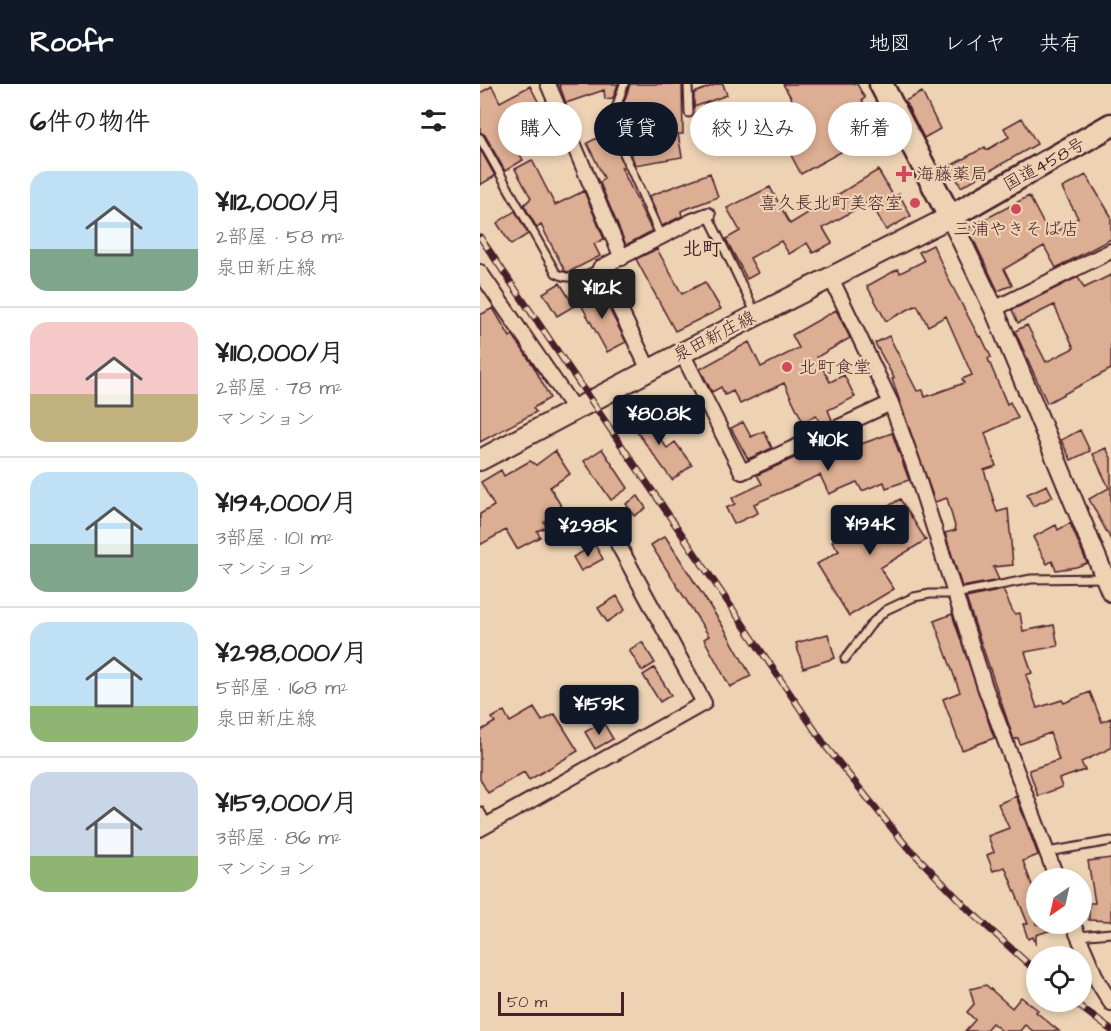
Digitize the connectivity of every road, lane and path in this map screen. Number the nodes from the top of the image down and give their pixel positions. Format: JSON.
{"nodes":[{"id":1,"x":548,"y":84,"type":"edge"},
{"id":2,"x":624,"y":84,"type":"edge"},
{"id":3,"x":688,"y":84,"type":"edge"},
{"id":4,"x":881,"y":84,"type":"edge"},
{"id":5,"x":688,"y":113,"type":"dead end"},
{"id":6,"x":1111,"y":125,"type":"edge"},
{"id":7,"x":480,"y":138,"type":"edge"},
{"id":8,"x":708,"y":215,"type":"joint"},
{"id":9,"x":950,"y":216,"type":"junction"},
{"id":10,"x":661,"y":237,"type":"junction"},
{"id":11,"x":1111,"y":251,"type":"edge"},
{"id":12,"x":622,"y":258,"type":"junction"},
{"id":13,"x":600,"y":268,"type":"junction"},
{"id":14,"x":480,"y":272,"type":"edge"},
{"id":15,"x":830,"y":276,"type":"junction"},
{"id":16,"x":994,"y":309,"type":"junction"},
{"id":17,"x":756,"y":314,"type":"junction"},
{"id":18,"x":682,"y":352,"type":"junction"},
{"id":19,"x":649,"y":370,"type":"junction"},
{"id":20,"x":891,"y":404,"type":"junction"},
{"id":21,"x":574,"y":410,"type":"junction"},
{"id":22,"x":480,"y":460,"type":"edge"},
{"id":23,"x":618,"y":544,"type":"dead end"},
{"id":24,"x":1108,"y":585,"type":"edge"},
{"id":25,"x":955,"y":594,"type":"junction"},
{"id":26,"x":845,"y":659,"type":"dead end"},
{"id":27,"x":480,"y":811,"type":"edge"},
{"id":28,"x":484,"y":827,"type":"edge"},
{"id":29,"x":1111,"y":842,"type":"edge"},
{"id":30,"x":1047,"y":852,"type":"junction"},
{"id":31,"x":1053,"y":868,"type":"edge"},
{"id":32,"x":1092,"y":931,"type":"edge"},
{"id":33,"x":1111,"y":933,"type":"edge"},
{"id":34,"x":1078,"y":934,"type":"edge"},
{"id":35,"x":1111,"y":1003,"type":"edge"}],
"edges":[{"from":1,"to":12,"type":"street"},
{"from":2,"to":10,"type":"lane"},
{"from":3,"to":5,"type":"lane"},
{"from":4,"to":9,"type":"highway"},
{"from":6,"to":9,"type":"highway","name":"国道458号"},
{"from":7,"to":13,"type":"lane"},
{"from":8,"to":10,"type":"street"},
{"from":8,"to":17,"type":"lane"},
{"from":9,"to":15,"type":"main road","name":"泉田新庄線"},
{"from":9,"to":16,"type":"street"},
{"from":10,"to":12,"type":"street"},
{"from":11,"to":16,"type":"street"},
{"from":12,"to":13,"type":"street"},
{"from":13,"to":19,"type":"street"},
{"from":14,"to":21,"type":"street"},
{"from":15,"to":17,"type":"main road","name":"泉田新庄線"},
{"from":15,"to":20,"type":"street"},
{"from":16,"to":24,"type":"street"},
{"from":17,"to":18,"type":"main road","name":"泉田新庄線"},
{"from":18,"to":19,"type":"main road","name":"泉田新庄線"},
{"from":18,"to":20,"type":"street"},
{"from":19,"to":21,"type":"main road","name":"泉田新庄線"},
{"from":20,"to":25,"type":"street"},
{"from":21,"to":22,"type":"main road","name":"泉田新庄線"},
{"from":23,"to":28,"type":"street"},
{"from":24,"to":25,"type":"lane"},
{"from":25,"to":26,"type":"lane"},
{"from":25,"to":30,"type":"street"},
{"from":27,"to":28,"type":"lane"},
{"from":29,"to":30,"type":"lane"},
{"from":30,"to":31,"type":"street"},
{"from":32,"to":33,"type":"lane"},
{"from":34,"to":35,"type":"street"}]}
